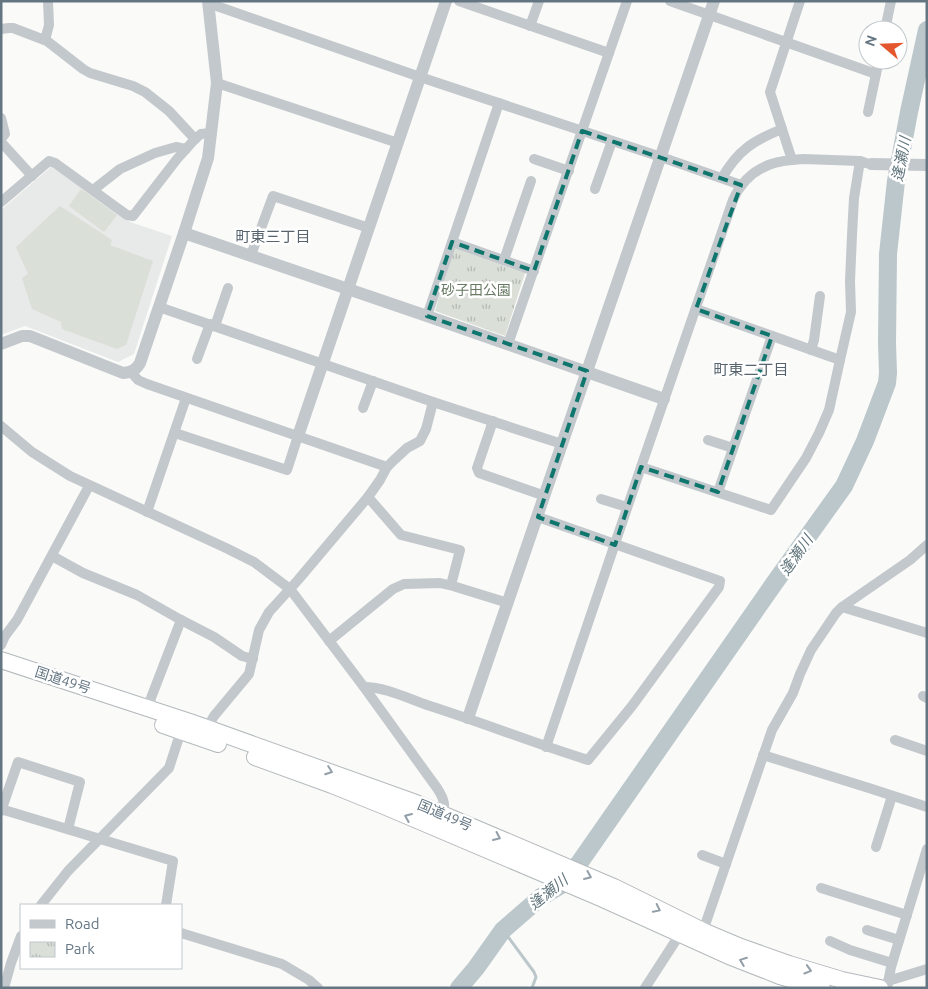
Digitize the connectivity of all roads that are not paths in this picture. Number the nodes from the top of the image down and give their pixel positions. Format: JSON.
{"nodes":[{"id":1,"x":48,"y":1,"type":"edge"},
{"id":2,"x":446,"y":1,"type":"edge"},
{"id":3,"x":459,"y":1,"type":"edge"},
{"id":4,"x":539,"y":1,"type":"edge"},
{"id":5,"x":627,"y":1,"type":"edge"},
{"id":6,"x":670,"y":1,"type":"edge"},
{"id":7,"x":714,"y":1,"type":"edge"},
{"id":8,"x":800,"y":1,"type":"edge"},
{"id":9,"x":891,"y":1,"type":"edge"},
{"id":10,"x":208,"y":2,"type":"edge"},
{"id":11,"x":710,"y":15,"type":"junction"},
{"id":12,"x":887,"y":20,"type":"edge"},
{"id":13,"x":530,"y":26,"type":"junction"},
{"id":14,"x":1,"y":29,"type":"edge"},
{"id":15,"x":45,"y":40,"type":"junction"},
{"id":16,"x":786,"y":43,"type":"junction"},
{"id":17,"x":609,"y":53,"type":"junction"},
{"id":18,"x":877,"y":70,"type":"edge"},
{"id":19,"x":876,"y":74,"type":"junction"},
{"id":20,"x":420,"y":77,"type":"junction"},
{"id":21,"x":218,"y":83,"type":"junction"},
{"id":22,"x":499,"y":102,"type":"junction"},
{"id":23,"x":868,"y":112,"type":"dead end"},
{"id":24,"x":1,"y":118,"type":"edge"},
{"id":25,"x":782,"y":129,"type":"junction"},
{"id":26,"x":582,"y":131,"type":"junction"},
{"id":27,"x":211,"y":133,"type":"junction"},
{"id":28,"x":1,"y":140,"type":"edge"},
{"id":29,"x":194,"y":140,"type":"junction"},
{"id":30,"x":612,"y":140,"type":"junction"},
{"id":31,"x":398,"y":143,"type":"junction"},
{"id":32,"x":186,"y":149,"type":"junction"},
{"id":33,"x":661,"y":157,"type":"junction"},
{"id":34,"x":534,"y":159,"type":"dead end"},
{"id":35,"x":792,"y":160,"type":"junction"},
{"id":36,"x":866,"y":163,"type":"junction"},
{"id":37,"x":925,"y":165,"type":"edge"},
{"id":38,"x":568,"y":171,"type":"junction"},
{"id":39,"x":32,"y":176,"type":"junction"},
{"id":40,"x":722,"y":178,"type":"junction"},
{"id":41,"x":531,"y":181,"type":"dead end"},
{"id":42,"x":741,"y":185,"type":"junction"},
{"id":43,"x":595,"y":189,"type":"dead end"},
{"id":44,"x":95,"y":190,"type":"junction"},
{"id":45,"x":1,"y":202,"type":"edge"},
{"id":46,"x":369,"y":228,"type":"junction"},
{"id":47,"x":184,"y":233,"type":"junction"},
{"id":48,"x":452,"y":242,"type":"junction"},
{"id":49,"x":251,"y":255,"type":"junction"},
{"id":50,"x":504,"y":260,"type":"junction"},
{"id":51,"x":534,"y":271,"type":"junction"},
{"id":52,"x":228,"y":288,"type":"dead end"},
{"id":53,"x":349,"y":289,"type":"junction"},
{"id":54,"x":820,"y":296,"type":"dead end"},
{"id":55,"x":159,"y":307,"type":"junction"},
{"id":56,"x":696,"y":309,"type":"junction"},
{"id":57,"x":427,"y":316,"type":"junction"},
{"id":58,"x":212,"y":325,"type":"junction"},
{"id":59,"x":772,"y":336,"type":"junction"},
{"id":60,"x":1,"y":344,"type":"edge"},
{"id":61,"x":508,"y":344,"type":"junction"},
{"id":62,"x":811,"y":350,"type":"junction"},
{"id":63,"x":197,"y":359,"type":"dead end"},
{"id":64,"x":840,"y":360,"type":"junction"},
{"id":65,"x":323,"y":364,"type":"junction"},
{"id":66,"x":587,"y":371,"type":"junction"},
{"id":67,"x":131,"y":372,"type":"junction"},
{"id":68,"x":373,"y":381,"type":"junction"},
{"id":69,"x":186,"y":398,"type":"junction"},
{"id":70,"x":664,"y":399,"type":"junction"},
{"id":71,"x":434,"y":402,"type":"junction"},
{"id":72,"x":363,"y":408,"type":"dead end"},
{"id":73,"x":493,"y":421,"type":"junction"},
{"id":74,"x":1,"y":426,"type":"edge"},
{"id":75,"x":175,"y":433,"type":"junction"},
{"id":76,"x":298,"y":436,"type":"junction"},
{"id":77,"x":708,"y":440,"type":"dead end"},
{"id":78,"x":562,"y":444,"type":"junction"},
{"id":79,"x":733,"y":448,"type":"junction"},
{"id":80,"x":387,"y":467,"type":"junction"},
{"id":81,"x":641,"y":467,"type":"junction"},
{"id":82,"x":90,"y":486,"type":"junction"},
{"id":83,"x":718,"y":492,"type":"junction"},
{"id":84,"x":545,"y":496,"type":"junction"},
{"id":85,"x":368,"y":498,"type":"junction"},
{"id":86,"x":601,"y":499,"type":"dead end"},
{"id":87,"x":627,"y":507,"type":"junction"},
{"id":88,"x":147,"y":512,"type":"junction"},
{"id":89,"x":538,"y":517,"type":"junction"},
{"id":90,"x":615,"y":544,"type":"junction"},
{"id":91,"x":927,"y":545,"type":"edge"},
{"id":92,"x":52,"y":556,"type":"junction"},
{"id":93,"x":451,"y":585,"type":"junction"},
{"id":94,"x":290,"y":589,"type":"junction"},
{"id":95,"x":508,"y":604,"type":"junction"},
{"id":96,"x":842,"y":607,"type":"junction"},
{"id":97,"x":181,"y":620,"type":"junction"},
{"id":98,"x":927,"y":633,"type":"edge"},
{"id":99,"x":329,"y":641,"type":"junction"},
{"id":100,"x":1,"y":645,"type":"edge"},
{"id":101,"x":253,"y":659,"type":"junction"},
{"id":102,"x":1,"y":660,"type":"edge"},
{"id":103,"x":1,"y":670,"type":"edge"},
{"id":104,"x":364,"y":687,"type":"junction"},
{"id":105,"x":148,"y":708,"type":"junction"},
{"id":106,"x":468,"y":718,"type":"junction"},
{"id":107,"x":208,"y":728,"type":"junction"},
{"id":108,"x":181,"y":731,"type":"junction"},
{"id":109,"x":895,"y":740,"type":"dead end"},
{"id":110,"x":546,"y":747,"type":"junction"},
{"id":111,"x":927,"y":751,"type":"edge"},
{"id":112,"x":763,"y":755,"type":"junction"},
{"id":113,"x":892,"y":796,"type":"junction"},
{"id":114,"x":927,"y":808,"type":"edge"},
{"id":115,"x":1,"y":810,"type":"edge"},
{"id":116,"x":440,"y":821,"type":"junction"},
{"id":117,"x":68,"y":829,"type":"junction"},
{"id":118,"x":99,"y":839,"type":"junction"},
{"id":119,"x":876,"y":847,"type":"dead end"},
{"id":120,"x":927,"y":849,"type":"edge"},
{"id":121,"x":702,"y":855,"type":"dead end"},
{"id":122,"x":726,"y":864,"type":"junction"},
{"id":123,"x":821,"y":888,"type":"dead end"},
{"id":124,"x":608,"y":893,"type":"junction"},
{"id":125,"x":42,"y":904,"type":"edge"},
{"id":126,"x":166,"y":904,"type":"edge"},
{"id":127,"x":907,"y":915,"type":"junction"},
{"id":128,"x":867,"y":930,"type":"dead end"},
{"id":129,"x":703,"y":931,"type":"junction"},
{"id":130,"x":182,"y":934,"type":"edge"},
{"id":131,"x":680,"y":934,"type":"junction"},
{"id":132,"x":20,"y":939,"type":"edge"},
{"id":133,"x":899,"y":940,"type":"junction"},
{"id":134,"x":830,"y":941,"type":"dead end"},
{"id":135,"x":892,"y":963,"type":"junction"},
{"id":136,"x":927,"y":969,"type":"edge"},
{"id":137,"x":305,"y":984,"type":"edge"},
{"id":138,"x":885,"y":985,"type":"edge"},
{"id":139,"x":4,"y":988,"type":"edge"},
{"id":140,"x":318,"y":988,"type":"edge"},
{"id":141,"x":645,"y":988,"type":"edge"},
{"id":142,"x":822,"y":988,"type":"edge"}],
"edges":[{"from":1,"to":15,"type":"street"},
{"from":2,"to":20,"type":"street"},
{"from":3,"to":13,"type":"street"},
{"from":4,"to":13,"type":"street"},
{"from":5,"to":17,"type":"street"},
{"from":6,"to":11,"type":"street"},
{"from":7,"to":11,"type":"street"},
{"from":8,"to":16,"type":"street"},
{"from":9,"to":12,"type":"street"},
{"from":10,"to":20,"type":"street"},
{"from":10,"to":21,"type":"street"},
{"from":11,"to":16,"type":"street"},
{"from":11,"to":33,"type":"street"},
{"from":13,"to":17,"type":"street"},
{"from":14,"to":15,"type":"street"},
{"from":15,"to":29,"type":"street"},
{"from":16,"to":19,"type":"street"},
{"from":16,"to":25,"type":"street"},
{"from":17,"to":26,"type":"street"},
{"from":18,"to":19,"type":"street"},
{"from":19,"to":23,"type":"street"},
{"from":20,"to":22,"type":"street"},
{"from":20,"to":31,"type":"street"},
{"from":21,"to":27,"type":"street"},
{"from":21,"to":31,"type":"street"},
{"from":22,"to":26,"type":"street"},
{"from":22,"to":48,"type":"street"},
{"from":24,"to":28,"type":"street"},
{"from":25,"to":35,"type":"street"},
{"from":25,"to":40,"type":"street"},
{"from":26,"to":30,"type":"street"},
{"from":26,"to":38,"type":"street"},
{"from":27,"to":29,"type":"street"},
{"from":27,"to":47,"type":"street"},
{"from":28,"to":39,"type":"street"},
{"from":29,"to":32,"type":"street"},
{"from":30,"to":33,"type":"street"},
{"from":30,"to":43,"type":"street"},
{"from":31,"to":46,"type":"street"},
{"from":32,"to":44,"type":"street"},
{"from":32,"to":44,"type":"street"},
{"from":33,"to":40,"type":"street"},
{"from":33,"to":66,"type":"street"},
{"from":34,"to":38,"type":"street"},
{"from":35,"to":36,"type":"street"},
{"from":35,"to":42,"type":"street"},
{"from":36,"to":37,"type":"street"},
{"from":36,"to":64,"type":"street"},
{"from":38,"to":51,"type":"street"},
{"from":39,"to":44,"type":"street"},
{"from":39,"to":45,"type":"street"},
{"from":40,"to":42,"type":"street"},
{"from":41,"to":50,"type":"street"},
{"from":42,"to":56,"type":"street"},
{"from":46,"to":49,"type":"street"},
{"from":46,"to":53,"type":"street"},
{"from":47,"to":49,"type":"street"},
{"from":47,"to":55,"type":"street"},
{"from":48,"to":50,"type":"street"},
{"from":48,"to":57,"type":"street"},
{"from":49,"to":53,"type":"street"},
{"from":50,"to":51,"type":"street"},
{"from":51,"to":61,"type":"street"},
{"from":52,"to":58,"type":"street"},
{"from":53,"to":57,"type":"street"},
{"from":53,"to":65,"type":"street"},
{"from":54,"to":62,"type":"street"},
{"from":55,"to":58,"type":"street"},
{"from":55,"to":67,"type":"street"},
{"from":56,"to":59,"type":"street"},
{"from":56,"to":70,"type":"street"},
{"from":57,"to":61,"type":"street"},
{"from":58,"to":63,"type":"street"},
{"from":58,"to":65,"type":"street"},
{"from":59,"to":62,"type":"street"},
{"from":59,"to":79,"type":"street"},
{"from":60,"to":67,"type":"street"},
{"from":61,"to":66,"type":"street"},
{"from":62,"to":64,"type":"street"},
{"from":64,"to":83,"type":"street"},
{"from":65,"to":68,"type":"street"},
{"from":65,"to":76,"type":"street"},
{"from":66,"to":70,"type":"street"},
{"from":66,"to":78,"type":"street"},
{"from":67,"to":69,"type":"street"},
{"from":68,"to":71,"type":"street"},
{"from":68,"to":72,"type":"street"},
{"from":69,"to":75,"type":"street"},
{"from":69,"to":76,"type":"street"},
{"from":70,"to":81,"type":"street"},
{"from":71,"to":73,"type":"street"},
{"from":71,"to":80,"type":"street"},
{"from":73,"to":78,"type":"street"},
{"from":73,"to":84,"type":"street"},
{"from":74,"to":82,"type":"street"},
{"from":75,"to":76,"type":"street"},
{"from":75,"to":88,"type":"street"},
{"from":76,"to":80,"type":"street"},
{"from":77,"to":79,"type":"street"},
{"from":78,"to":84,"type":"street"},
{"from":79,"to":83,"type":"street"},
{"from":80,"to":85,"type":"street"},
{"from":81,"to":83,"type":"street"},
{"from":81,"to":87,"type":"street"},
{"from":82,"to":88,"type":"street"},
{"from":82,"to":92,"type":"street"},
{"from":84,"to":89,"type":"street"},
{"from":85,"to":93,"type":"street"},
{"from":85,"to":94,"type":"street"},
{"from":86,"to":87,"type":"street"},
{"from":87,"to":90,"type":"street"},
{"from":88,"to":94,"type":"street"},
{"from":89,"to":90,"type":"street"},
{"from":89,"to":95,"type":"street"},
{"from":90,"to":110,"type":"street"},
{"from":90,"to":110,"type":"street"},
{"from":91,"to":96,"type":"street"},
{"from":92,"to":97,"type":"street"},
{"from":92,"to":100,"type":"street"},
{"from":93,"to":95,"type":"street"},
{"from":93,"to":99,"type":"street"},
{"from":94,"to":99,"type":"street"},
{"from":94,"to":101,"type":"street"},
{"from":95,"to":106,"type":"street"},
{"from":96,"to":98,"type":"street"},
{"from":96,"to":112,"type":"street"},
{"from":97,"to":101,"type":"street"},
{"from":97,"to":105,"type":"street"},
{"from":99,"to":104,"type":"street"},
{"from":101,"to":107,"type":"street"},
{"from":102,"to":105,"type":"highway","name":"国道49号"},
{"from":103,"to":108,"type":"highway","name":"国道49号"},
{"from":104,"to":106,"type":"street"},
{"from":104,"to":116,"type":"street"},
{"from":105,"to":107,"type":"highway","name":"国道49号"},
{"from":106,"to":110,"type":"street"},
{"from":107,"to":116,"type":"highway","name":"国道49号","one_way":true},
{"from":116,"to":108,"type":"highway","name":"国道49号","one_way":true},
{"from":108,"to":118,"type":"street"},
{"from":109,"to":111,"type":"street"},
{"from":112,"to":113,"type":"street"},
{"from":112,"to":122,"type":"street"},
{"from":113,"to":114,"type":"street"},
{"from":113,"to":119,"type":"street"},
{"from":115,"to":117,"type":"street"},
{"from":115,"to":117,"type":"street"},
{"from":116,"to":124,"type":"highway","name":"国道49号","one_way":true},
{"from":116,"to":124,"type":"highway","name":"国道49号"},
{"from":117,"to":118,"type":"street"},
{"from":118,"to":125,"type":"street"},
{"from":118,"to":126,"type":"street"},
{"from":120,"to":127,"type":"street"},
{"from":121,"to":122,"type":"street"},
{"from":122,"to":129,"type":"street"},
{"from":123,"to":127,"type":"street"},
{"from":124,"to":129,"type":"highway","name":"国道49号","one_way":true},
{"from":124,"to":131,"type":"highway","name":"国道49号"},
{"from":127,"to":133,"type":"street"},
{"from":128,"to":133,"type":"street"},
{"from":129,"to":138,"type":"highway","name":"国道49号","one_way":true},
{"from":130,"to":137,"type":"street"},
{"from":131,"to":141,"type":"street"},
{"from":142,"to":131,"type":"highway","name":"国道49号","one_way":true},
{"from":132,"to":139,"type":"street"},
{"from":133,"to":135,"type":"street"},
{"from":134,"to":135,"type":"street"},
{"from":135,"to":138,"type":"street"},
{"from":136,"to":138,"type":"street"},
{"from":137,"to":140,"type":"street"}]}
